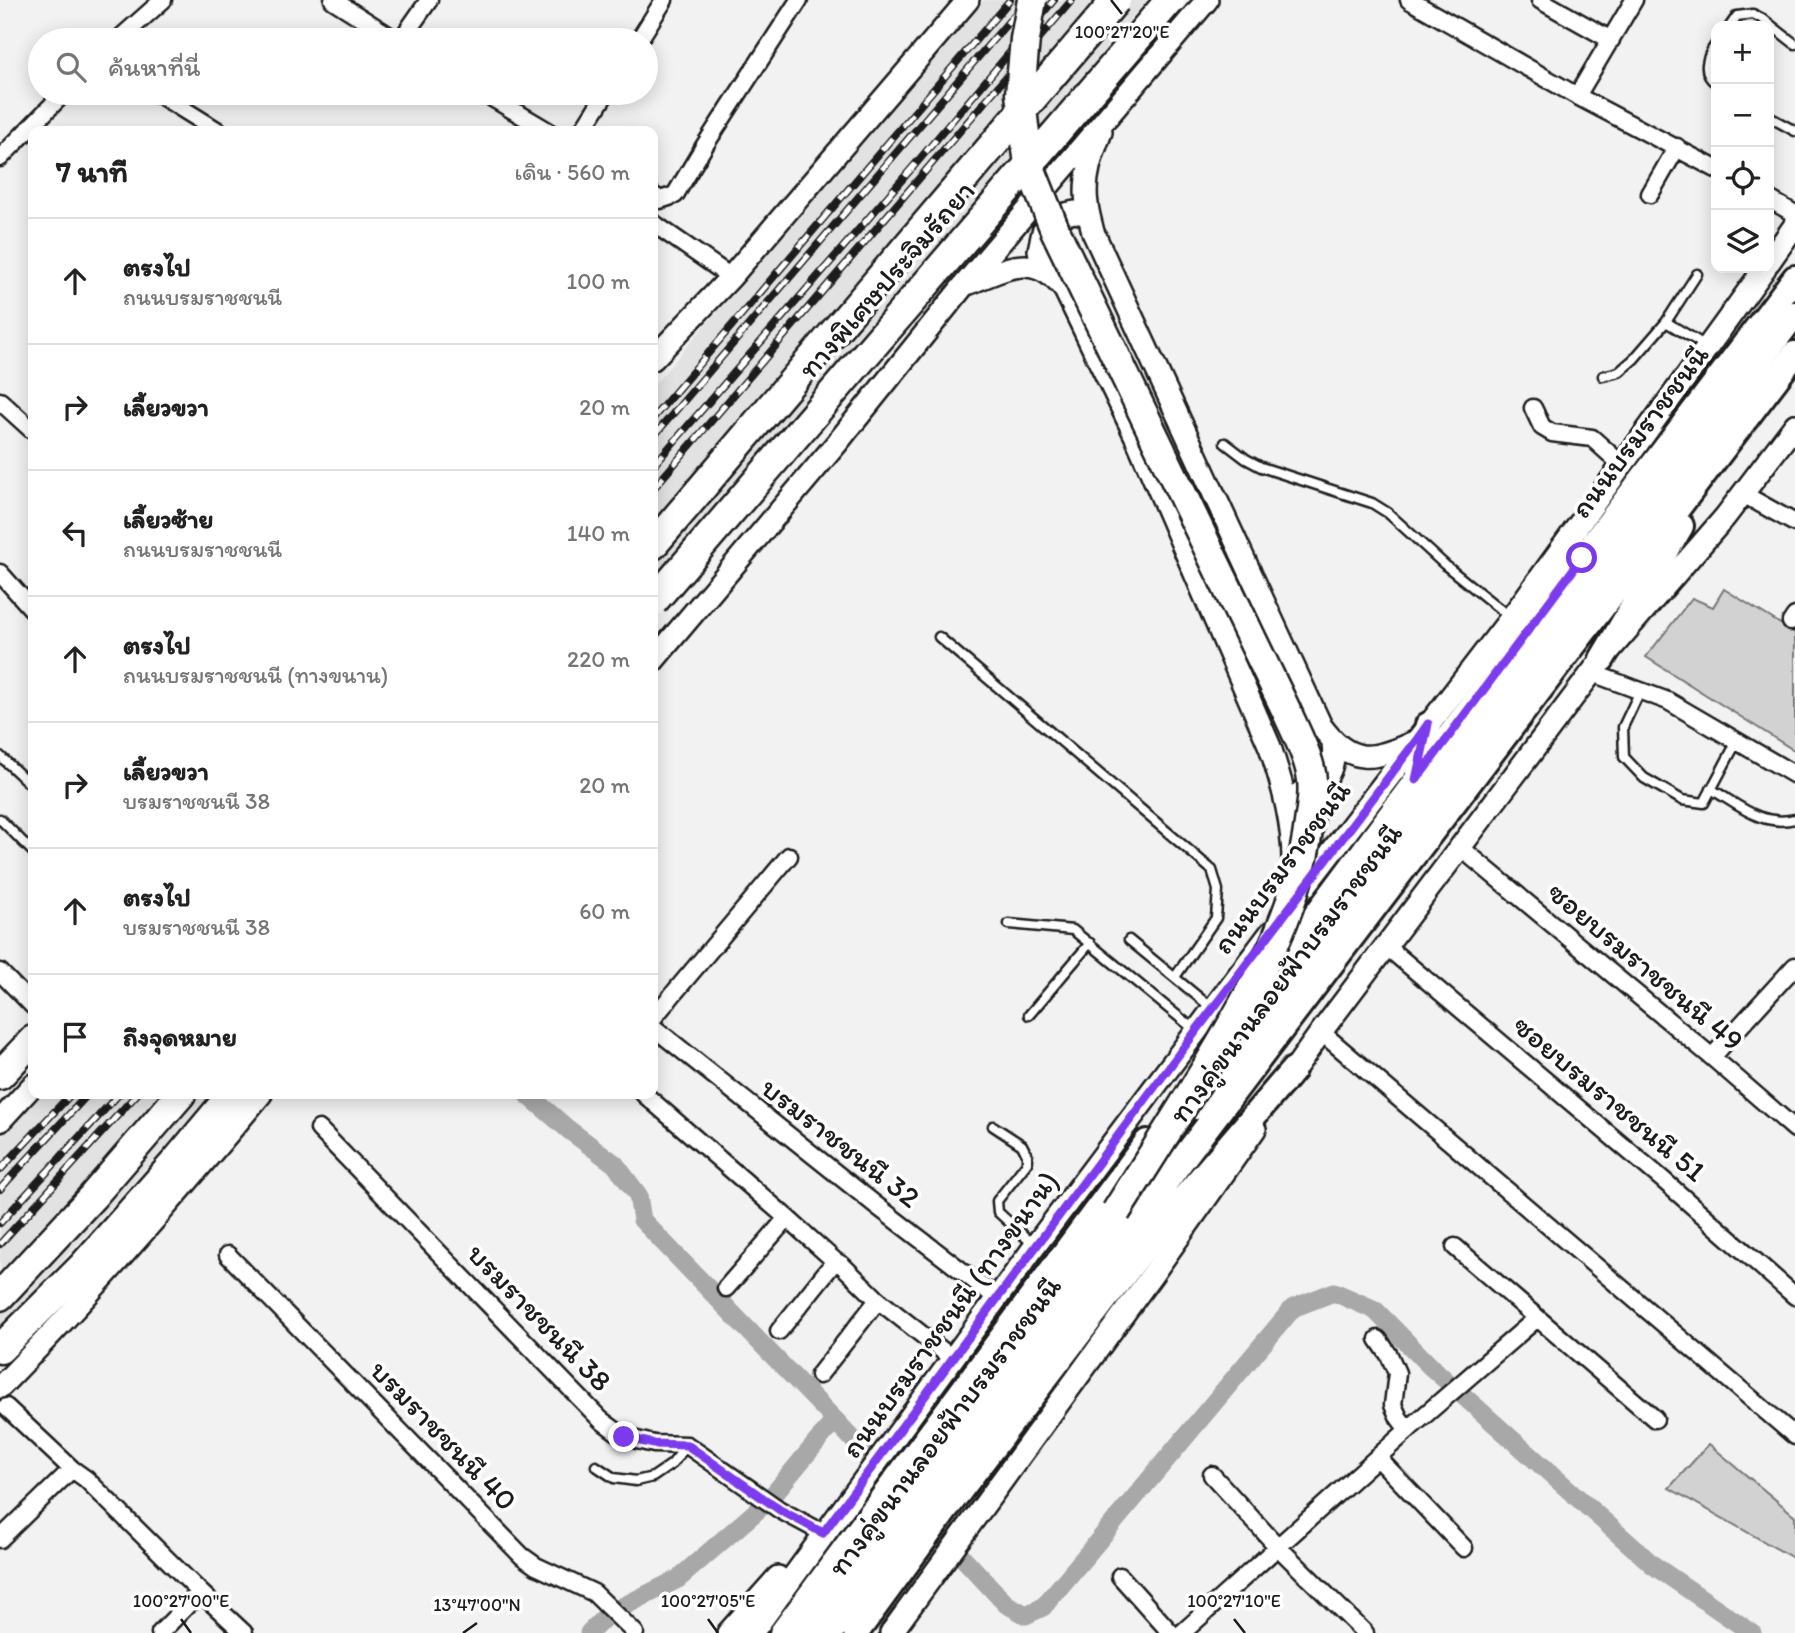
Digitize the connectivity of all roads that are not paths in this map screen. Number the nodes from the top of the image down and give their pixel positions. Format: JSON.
{"nodes":[{"id":1,"x":163,"y":0,"type":"edge"},
{"id":2,"x":333,"y":0,"type":"edge"},
{"id":3,"x":429,"y":0,"type":"edge"},
{"id":4,"x":664,"y":0,"type":"edge"},
{"id":5,"x":799,"y":0,"type":"edge"},
{"id":6,"x":968,"y":0,"type":"edge"},
{"id":7,"x":1032,"y":0,"type":"edge"},
{"id":8,"x":1116,"y":0,"type":"edge"},
{"id":9,"x":1170,"y":0,"type":"edge"},
{"id":10,"x":1207,"y":0,"type":"edge"},
{"id":11,"x":1409,"y":0,"type":"edge"},
{"id":12,"x":1540,"y":0,"type":"edge"},
{"id":13,"x":1634,"y":0,"type":"edge"},
{"id":14,"x":1734,"y":21,"type":"edge"},
{"id":15,"x":1766,"y":21,"type":"edge"},
{"id":16,"x":132,"y":28,"type":"edge"},
{"id":17,"x":379,"y":28,"type":"edge"},
{"id":18,"x":408,"y":28,"type":"edge"},
{"id":19,"x":646,"y":28,"type":"edge"},
{"id":20,"x":1774,"y":28,"type":"edge"},
{"id":21,"x":1611,"y":40,"type":"junction"},
{"id":22,"x":1795,"y":44,"type":"edge"},
{"id":23,"x":1711,"y":51,"type":"edge"},
{"id":24,"x":1711,"y":80,"type":"edge"},
{"id":25,"x":1577,"y":96,"type":"junction"},
{"id":26,"x":52,"y":105,"type":"edge"},
{"id":27,"x":176,"y":105,"type":"edge"},
{"id":28,"x":504,"y":105,"type":"edge"},
{"id":29,"x":598,"y":105,"type":"edge"},
{"id":30,"x":1107,"y":118,"type":"junction"},
{"id":31,"x":1774,"y":120,"type":"edge"},
{"id":32,"x":32,"y":126,"type":"edge"},
{"id":33,"x":210,"y":126,"type":"edge"},
{"id":34,"x":540,"y":126,"type":"edge"},
{"id":35,"x":585,"y":126,"type":"edge"},
{"id":36,"x":28,"y":130,"type":"edge"},
{"id":37,"x":1795,"y":131,"type":"edge"},
{"id":38,"x":1677,"y":147,"type":"junction"},
{"id":39,"x":0,"y":158,"type":"edge"},
{"id":40,"x":1711,"y":166,"type":"edge"},
{"id":41,"x":1650,"y":194,"type":"dead end"},
{"id":42,"x":658,"y":199,"type":"edge"},
{"id":43,"x":1774,"y":202,"type":"edge"},
{"id":44,"x":1795,"y":214,"type":"edge"},
{"id":45,"x":1089,"y":215,"type":"junction"},
{"id":46,"x":1795,"y":225,"type":"edge"},
{"id":47,"x":658,"y":226,"type":"edge"},
{"id":48,"x":1774,"y":255,"type":"edge"},
{"id":49,"x":1042,"y":269,"type":"junction"},
{"id":50,"x":1761,"y":273,"type":"edge"},
{"id":51,"x":1697,"y":274,"type":"dead end"},
{"id":52,"x":731,"y":276,"type":"junction"},
{"id":53,"x":1795,"y":278,"type":"edge"},
{"id":54,"x":964,"y":285,"type":"junction"},
{"id":55,"x":1795,"y":314,"type":"edge"},
{"id":56,"x":1666,"y":322,"type":"junction"},
{"id":57,"x":1708,"y":347,"type":"junction"},
{"id":58,"x":658,"y":354,"type":"edge"},
{"id":59,"x":1795,"y":354,"type":"edge"},
{"id":60,"x":1795,"y":370,"type":"edge"},
{"id":61,"x":1603,"y":376,"type":"dead end"},
{"id":62,"x":0,"y":401,"type":"edge"},
{"id":63,"x":1533,"y":408,"type":"dead end"},
{"id":64,"x":1795,"y":425,"type":"edge"},
{"id":65,"x":28,"y":426,"type":"edge"},
{"id":66,"x":1225,"y":443,"type":"dead end"},
{"id":67,"x":1622,"y":465,"type":"junction"},
{"id":68,"x":699,"y":490,"type":"junction"},
{"id":69,"x":1743,"y":494,"type":"junction"},
{"id":70,"x":1795,"y":523,"type":"edge"},
{"id":71,"x":658,"y":527,"type":"edge"},
{"id":72,"x":658,"y":539,"type":"edge"},
{"id":73,"x":0,"y":573,"type":"edge"},
{"id":74,"x":658,"y":596,"type":"edge"},
{"id":75,"x":28,"y":604,"type":"edge"},
{"id":76,"x":1511,"y":618,"type":"junction"},
{"id":77,"x":939,"y":637,"type":"dead end"},
{"id":78,"x":658,"y":655,"type":"edge"},
{"id":79,"x":1597,"y":666,"type":"junction"},
{"id":80,"x":1640,"y":691,"type":"junction"},
{"id":81,"x":1422,"y":733,"type":"junction"},
{"id":82,"x":1737,"y":741,"type":"junction"},
{"id":83,"x":1333,"y":743,"type":"junction"},
{"id":84,"x":0,"y":756,"type":"edge"},
{"id":85,"x":1795,"y":775,"type":"edge"},
{"id":86,"x":1416,"y":780,"type":"junction"},
{"id":87,"x":28,"y":782,"type":"edge"},
{"id":88,"x":1283,"y":787,"type":"junction"},
{"id":89,"x":1711,"y":789,"type":"junction"},
{"id":90,"x":0,"y":819,"type":"edge"},
{"id":91,"x":1795,"y":819,"type":"edge"},
{"id":92,"x":28,"y":847,"type":"edge"},
{"id":93,"x":1461,"y":848,"type":"junction"},
{"id":94,"x":789,"y":856,"type":"dead end"},
{"id":95,"x":1292,"y":904,"type":"junction"},
{"id":96,"x":1009,"y":924,"type":"dead end"},
{"id":97,"x":1129,"y":940,"type":"dead end"},
{"id":98,"x":1090,"y":943,"type":"junction"},
{"id":99,"x":1386,"y":946,"type":"junction"},
{"id":100,"x":1795,"y":966,"type":"edge"},
{"id":101,"x":0,"y":972,"type":"edge"},
{"id":102,"x":1175,"y":977,"type":"junction"},
{"id":103,"x":28,"y":1001,"type":"edge"},
{"id":104,"x":1213,"y":1009,"type":"junction"},
{"id":105,"x":658,"y":1012,"type":"edge"},
{"id":106,"x":1029,"y":1015,"type":"dead end"},
{"id":107,"x":658,"y":1031,"type":"edge"},
{"id":108,"x":1196,"y":1031,"type":"junction"},
{"id":109,"x":1321,"y":1032,"type":"junction"},
{"id":110,"x":28,"y":1045,"type":"edge"},
{"id":111,"x":1712,"y":1058,"type":"junction"},
{"id":112,"x":1293,"y":1070,"type":"junction"},
{"id":113,"x":0,"y":1075,"type":"edge"},
{"id":114,"x":28,"y":1090,"type":"edge"},
{"id":115,"x":177,"y":1099,"type":"edge"},
{"id":116,"x":228,"y":1099,"type":"edge"},
{"id":117,"x":257,"y":1099,"type":"edge"},
{"id":118,"x":650,"y":1099,"type":"edge"},
{"id":119,"x":4,"y":1114,"type":"edge"},
{"id":120,"x":993,"y":1126,"type":"dead end"},
{"id":121,"x":319,"y":1129,"type":"dead end"},
{"id":122,"x":1795,"y":1129,"type":"edge"},
{"id":123,"x":1116,"y":1212,"type":"junction"},
{"id":124,"x":788,"y":1218,"type":"junction"},
{"id":125,"x":1035,"y":1245,"type":"junction"},
{"id":126,"x":1455,"y":1247,"type":"dead end"},
{"id":127,"x":228,"y":1255,"type":"dead end"},
{"id":128,"x":835,"y":1261,"type":"junction"},
{"id":129,"x":726,"y":1288,"type":"dead end"},
{"id":130,"x":0,"y":1296,"type":"edge"},
{"id":131,"x":1795,"y":1296,"type":"edge"},
{"id":132,"x":997,"y":1298,"type":"junction"},
{"id":133,"x":878,"y":1300,"type":"junction"},
{"id":134,"x":1531,"y":1323,"type":"junction"},
{"id":135,"x":779,"y":1331,"type":"dead end"},
{"id":136,"x":1378,"y":1339,"type":"dead end"},
{"id":137,"x":0,"y":1349,"type":"edge"},
{"id":138,"x":953,"y":1359,"type":"junction"},
{"id":139,"x":819,"y":1375,"type":"dead end"},
{"id":140,"x":3,"y":1397,"type":"edge"},
{"id":141,"x":1655,"y":1419,"type":"dead end"},
{"id":142,"x":1410,"y":1428,"type":"junction"},
{"id":143,"x":1795,"y":1436,"type":"edge"},
{"id":144,"x":687,"y":1445,"type":"junction"},
{"id":145,"x":1377,"y":1457,"type":"junction"},
{"id":146,"x":596,"y":1466,"type":"dead end"},
{"id":147,"x":72,"y":1469,"type":"junction"},
{"id":148,"x":1212,"y":1475,"type":"dead end"},
{"id":149,"x":880,"y":1478,"type":"junction"},
{"id":150,"x":823,"y":1533,"type":"junction"},
{"id":151,"x":0,"y":1539,"type":"edge"},
{"id":152,"x":1278,"y":1547,"type":"junction"},
{"id":153,"x":1464,"y":1548,"type":"dead end"},
{"id":154,"x":1120,"y":1576,"type":"dead end"},
{"id":155,"x":200,"y":1592,"type":"junction"},
{"id":156,"x":631,"y":1629,"type":"edge"},
{"id":157,"x":160,"y":1633,"type":"edge"},
{"id":158,"x":244,"y":1633,"type":"edge"},
{"id":159,"x":728,"y":1633,"type":"edge"},
{"id":160,"x":752,"y":1633,"type":"edge"},
{"id":161,"x":782,"y":1633,"type":"edge"},
{"id":162,"x":804,"y":1633,"type":"edge"},
{"id":163,"x":830,"y":1633,"type":"edge"},
{"id":164,"x":856,"y":1633,"type":"edge"},
{"id":165,"x":891,"y":1633,"type":"edge"},
{"id":166,"x":1171,"y":1633,"type":"edge"},
{"id":167,"x":1182,"y":1633,"type":"edge"},
{"id":168,"x":1365,"y":1633,"type":"edge"}],
"edges":[{"from":1,"to":16,"type":"street"},
{"from":2,"to":17,"type":"street"},
{"from":3,"to":18,"type":"street"},
{"from":4,"to":19,"type":"street"},
{"from":5,"to":42,"type":"street"},
{"from":6,"to":52,"type":"main road"},
{"from":7,"to":123,"type":"highway","bridge":true},
{"from":8,"to":68,"type":"highway","name":"ทางพิเศษประจิมรัถยา","bridge":true},
{"from":9,"to":74,"type":"highway","name":"ทางพิเศษประจิมรัถยา","bridge":true},
{"from":10,"to":30,"type":"main road"},
{"from":11,"to":25,"type":"street"},
{"from":12,"to":21,"type":"street"},
{"from":13,"to":21,"type":"street"},
{"from":14,"to":15,"type":"lane"},
{"from":20,"to":22,"type":"lane"},
{"from":21,"to":25,"type":"street"},
{"from":23,"to":24,"type":"lane"},
{"from":25,"to":38,"type":"street"},
{"from":26,"to":32,"type":"street"},
{"from":27,"to":33,"type":"street"},
{"from":28,"to":34,"type":"street"},
{"from":29,"to":35,"type":"street"},
{"from":30,"to":45,"type":"main road"},
{"from":30,"to":54,"type":"main road"},
{"from":31,"to":37,"type":"lane"},
{"from":36,"to":39,"type":"street"},
{"from":38,"to":40,"type":"street"},
{"from":38,"to":41,"type":"street"},
{"from":43,"to":44,"type":"street"},
{"from":45,"to":49,"type":"main road"},
{"from":45,"to":83,"type":"main road"},
{"from":46,"to":48,"type":"main road"},
{"from":47,"to":52,"type":"street"},
{"from":49,"to":54,"type":"main road"},
{"from":49,"to":88,"type":"main road"},
{"from":50,"to":57,"type":"main road"},
{"from":51,"to":56,"type":"lane"},
{"from":52,"to":58,"type":"main road"},
{"from":53,"to":86,"type":"main road","name":"ถนนบรมราชชนนี"},
{"from":54,"to":78,"type":"main road"},
{"from":55,"to":123,"type":"main road","name":"ทางคู่ขนานลอยฟ้าบรมราชชนนี","bridge":true},
{"from":56,"to":57,"type":"lane"},
{"from":56,"to":61,"type":"lane"},
{"from":57,"to":67,"type":"main road"},
{"from":59,"to":163,"type":"main road","name":"ทางคู่ขนานลอยฟ้าบรมราชชนนี"},
{"from":60,"to":79,"type":"main road"},
{"from":62,"to":65,"type":"street"},
{"from":63,"to":67,"type":"street"},
{"from":64,"to":69,"type":"main road"},
{"from":66,"to":76,"type":"lane"},
{"from":67,"to":76,"type":"main road"},
{"from":68,"to":71,"type":"highway"},
{"from":68,"to":72,"type":"highway","name":"ทางพิเศษประจิมรัถยา"},
{"from":69,"to":70,"type":"street"},
{"from":69,"to":79,"type":"main road"},
{"from":73,"to":75,"type":"street"},
{"from":76,"to":81,"type":"main road"},
{"from":77,"to":102,"type":"lane"},
{"from":79,"to":80,"type":"street"},
{"from":79,"to":93,"type":"main road"},
{"from":80,"to":82,"type":"street"},
{"from":80,"to":89,"type":"lane"},
{"from":81,"to":83,"type":"main road"},
{"from":81,"to":86,"type":"main road"},
{"from":81,"to":95,"type":"main road","name":"ถนนบรมราชชนนี"},
{"from":82,"to":85,"type":"street"},
{"from":82,"to":89,"type":"lane"},
{"from":83,"to":88,"type":"main road"},
{"from":84,"to":87,"type":"lane"},
{"from":86,"to":149,"type":"main road","name":"ถนนบรมราชชนนี"},
{"from":88,"to":95,"type":"main road"},
{"from":89,"to":91,"type":"lane"},
{"from":90,"to":92,"type":"lane"},
{"from":93,"to":99,"type":"main road"},
{"from":93,"to":111,"type":"street","name":"ซอยบรมราชชนนี 49"},
{"from":94,"to":105,"type":"street"},
{"from":95,"to":104,"type":"main road","name":"ถนนบรมราชชนนี"},
{"from":96,"to":98,"type":"lane"},
{"from":97,"to":102,"type":"lane"},
{"from":98,"to":106,"type":"lane"},
{"from":98,"to":108,"type":"lane"},
{"from":99,"to":109,"type":"main road"},
{"from":99,"to":131,"type":"street","name":"ซอยบรมราชชนนี 51"},
{"from":100,"to":111,"type":"street"},
{"from":101,"to":103,"type":"street"},
{"from":102,"to":104,"type":"lane"},
{"from":104,"to":108,"type":"main road","name":"ถนนบรมราชชนนี"},
{"from":107,"to":132,"type":"street","name":"บรมราชชนนี 32"},
{"from":108,"to":125,"type":"main road","name":"ถนนบรมราชชนนี (ทางขนาน)"},
{"from":109,"to":112,"type":"main road"},
{"from":109,"to":143,"type":"street"},
{"from":110,"to":113,"type":"highway"},
{"from":111,"to":122,"type":"street","name":"ซอยบรมราชชนนี 49"},
{"from":112,"to":164,"type":"main road"},
{"from":112,"to":165,"type":"main road"},
{"from":114,"to":119,"type":"main road"},
{"from":115,"to":130,"type":"highway"},
{"from":116,"to":137,"type":"highway"},
{"from":117,"to":140,"type":"main road"},
{"from":118,"to":124,"type":"street"},
{"from":120,"to":125,"type":"lane"},
{"from":121,"to":144,"type":"street","name":"บรมราชชนนี 38"},
{"from":123,"to":162,"type":"main road","name":"ทางคู่ขนานลอยฟ้าบรมราชชนนี"},
{"from":124,"to":128,"type":"street"},
{"from":124,"to":129,"type":"street"},
{"from":125,"to":132,"type":"main road","name":"ถนนบรมราชชนนี (ทางขนาน)"},
{"from":126,"to":134,"type":"street"},
{"from":127,"to":156,"type":"street","name":"บรมราชชนนี 40"},
{"from":128,"to":133,"type":"street"},
{"from":128,"to":135,"type":"street"},
{"from":132,"to":138,"type":"main road","name":"ถนนบรมราชชนนี (ทางขนาน)"},
{"from":133,"to":138,"type":"street"},
{"from":133,"to":139,"type":"street"},
{"from":134,"to":141,"type":"street"},
{"from":134,"to":142,"type":"street"},
{"from":136,"to":142,"type":"street"},
{"from":138,"to":149,"type":"main road","name":"ถนนบรมราชชนนี (ทางขนาน)"},
{"from":140,"to":147,"type":"street"},
{"from":142,"to":145,"type":"street"},
{"from":144,"to":146,"type":"lane"},
{"from":144,"to":150,"type":"street"},
{"from":145,"to":152,"type":"street"},
{"from":145,"to":153,"type":"street"},
{"from":147,"to":151,"type":"street"},
{"from":147,"to":155,"type":"street"},
{"from":148,"to":152,"type":"street"},
{"from":149,"to":150,"type":"main road","name":"ถนนบรมราชชนนี (ทางขนาน)"},
{"from":149,"to":161,"type":"main road","name":"ถนนบรมราชชนนี"},
{"from":150,"to":159,"type":"main road"},
{"from":150,"to":160,"type":"main road","name":"ถนนบรมราชชนนี (ทางขนาน)"},
{"from":152,"to":167,"type":"street"},
{"from":152,"to":168,"type":"street"},
{"from":154,"to":166,"type":"street"},
{"from":155,"to":157,"type":"street"},
{"from":155,"to":158,"type":"street"}]}
